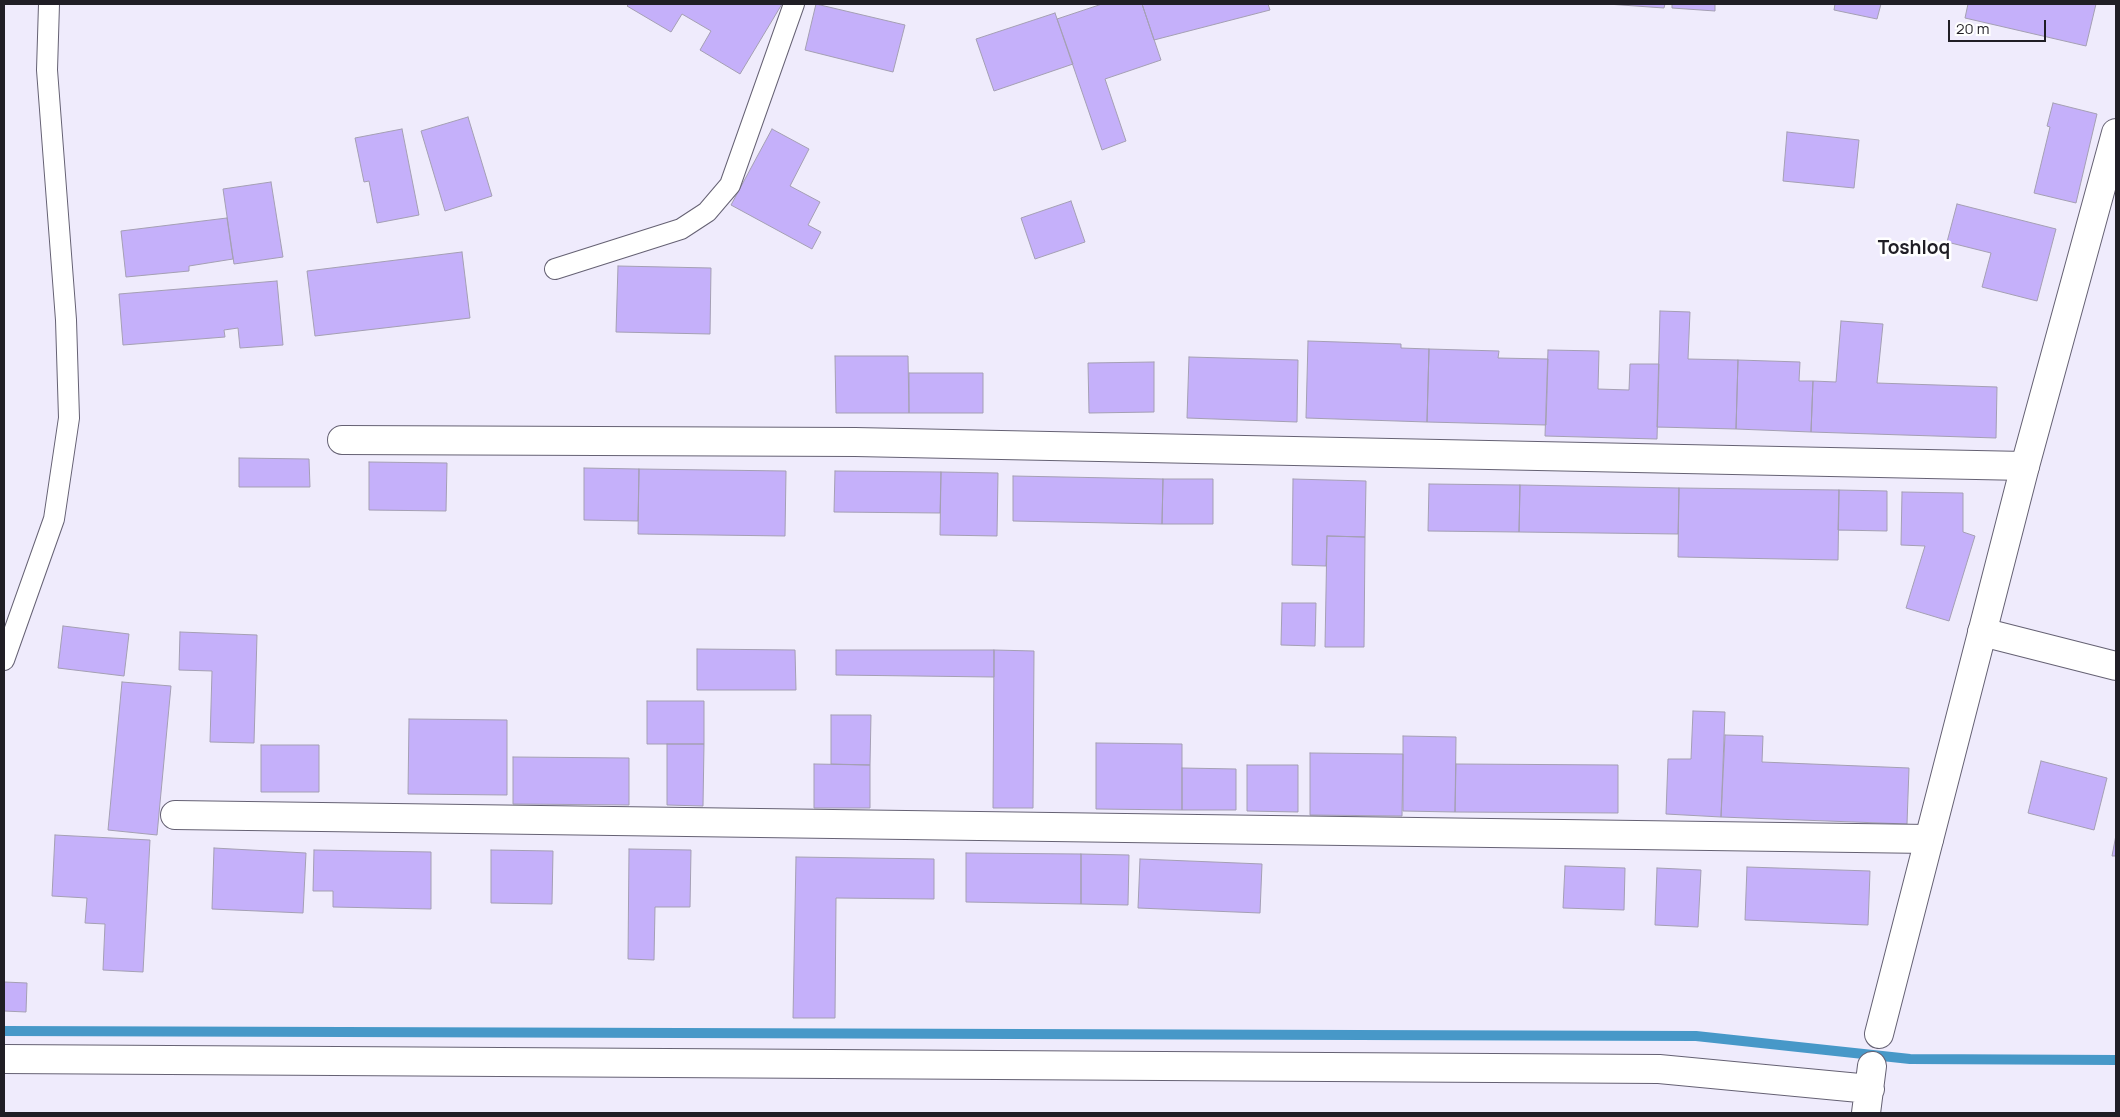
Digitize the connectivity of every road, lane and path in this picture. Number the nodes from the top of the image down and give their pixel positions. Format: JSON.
{"nodes":[{"id":1,"x":49,"y":4,"type":"edge"},
{"id":2,"x":794,"y":4,"type":"edge"},
{"id":3,"x":2116,"y":132,"type":"edge"},
{"id":4,"x":555,"y":269,"type":"dead end"},
{"id":5,"x":342,"y":440,"type":"dead end"},
{"id":6,"x":2025,"y":466,"type":"junction"},
{"id":7,"x":1982,"y":632,"type":"junction"},
{"id":8,"x":4,"y":660,"type":"edge"},
{"id":9,"x":2116,"y":666,"type":"edge"},
{"id":10,"x":175,"y":816,"type":"dead end"},
{"id":11,"x":1929,"y":839,"type":"junction"},
{"id":12,"x":4,"y":1059,"type":"edge"},
{"id":13,"x":1869,"y":1089,"type":"edge"}],
"edges":[{"from":1,"to":8,"type":"lane"},
{"from":2,"to":4,"type":"lane"},
{"from":3,"to":6,"type":"street"},
{"from":5,"to":6,"type":"street"},
{"from":6,"to":7,"type":"street"},
{"from":7,"to":9,"type":"street"},
{"from":7,"to":11,"type":"street"},
{"from":10,"to":11,"type":"street"},
{"from":11,"to":13,"type":"street"},
{"from":12,"to":13,"type":"street"}]}
